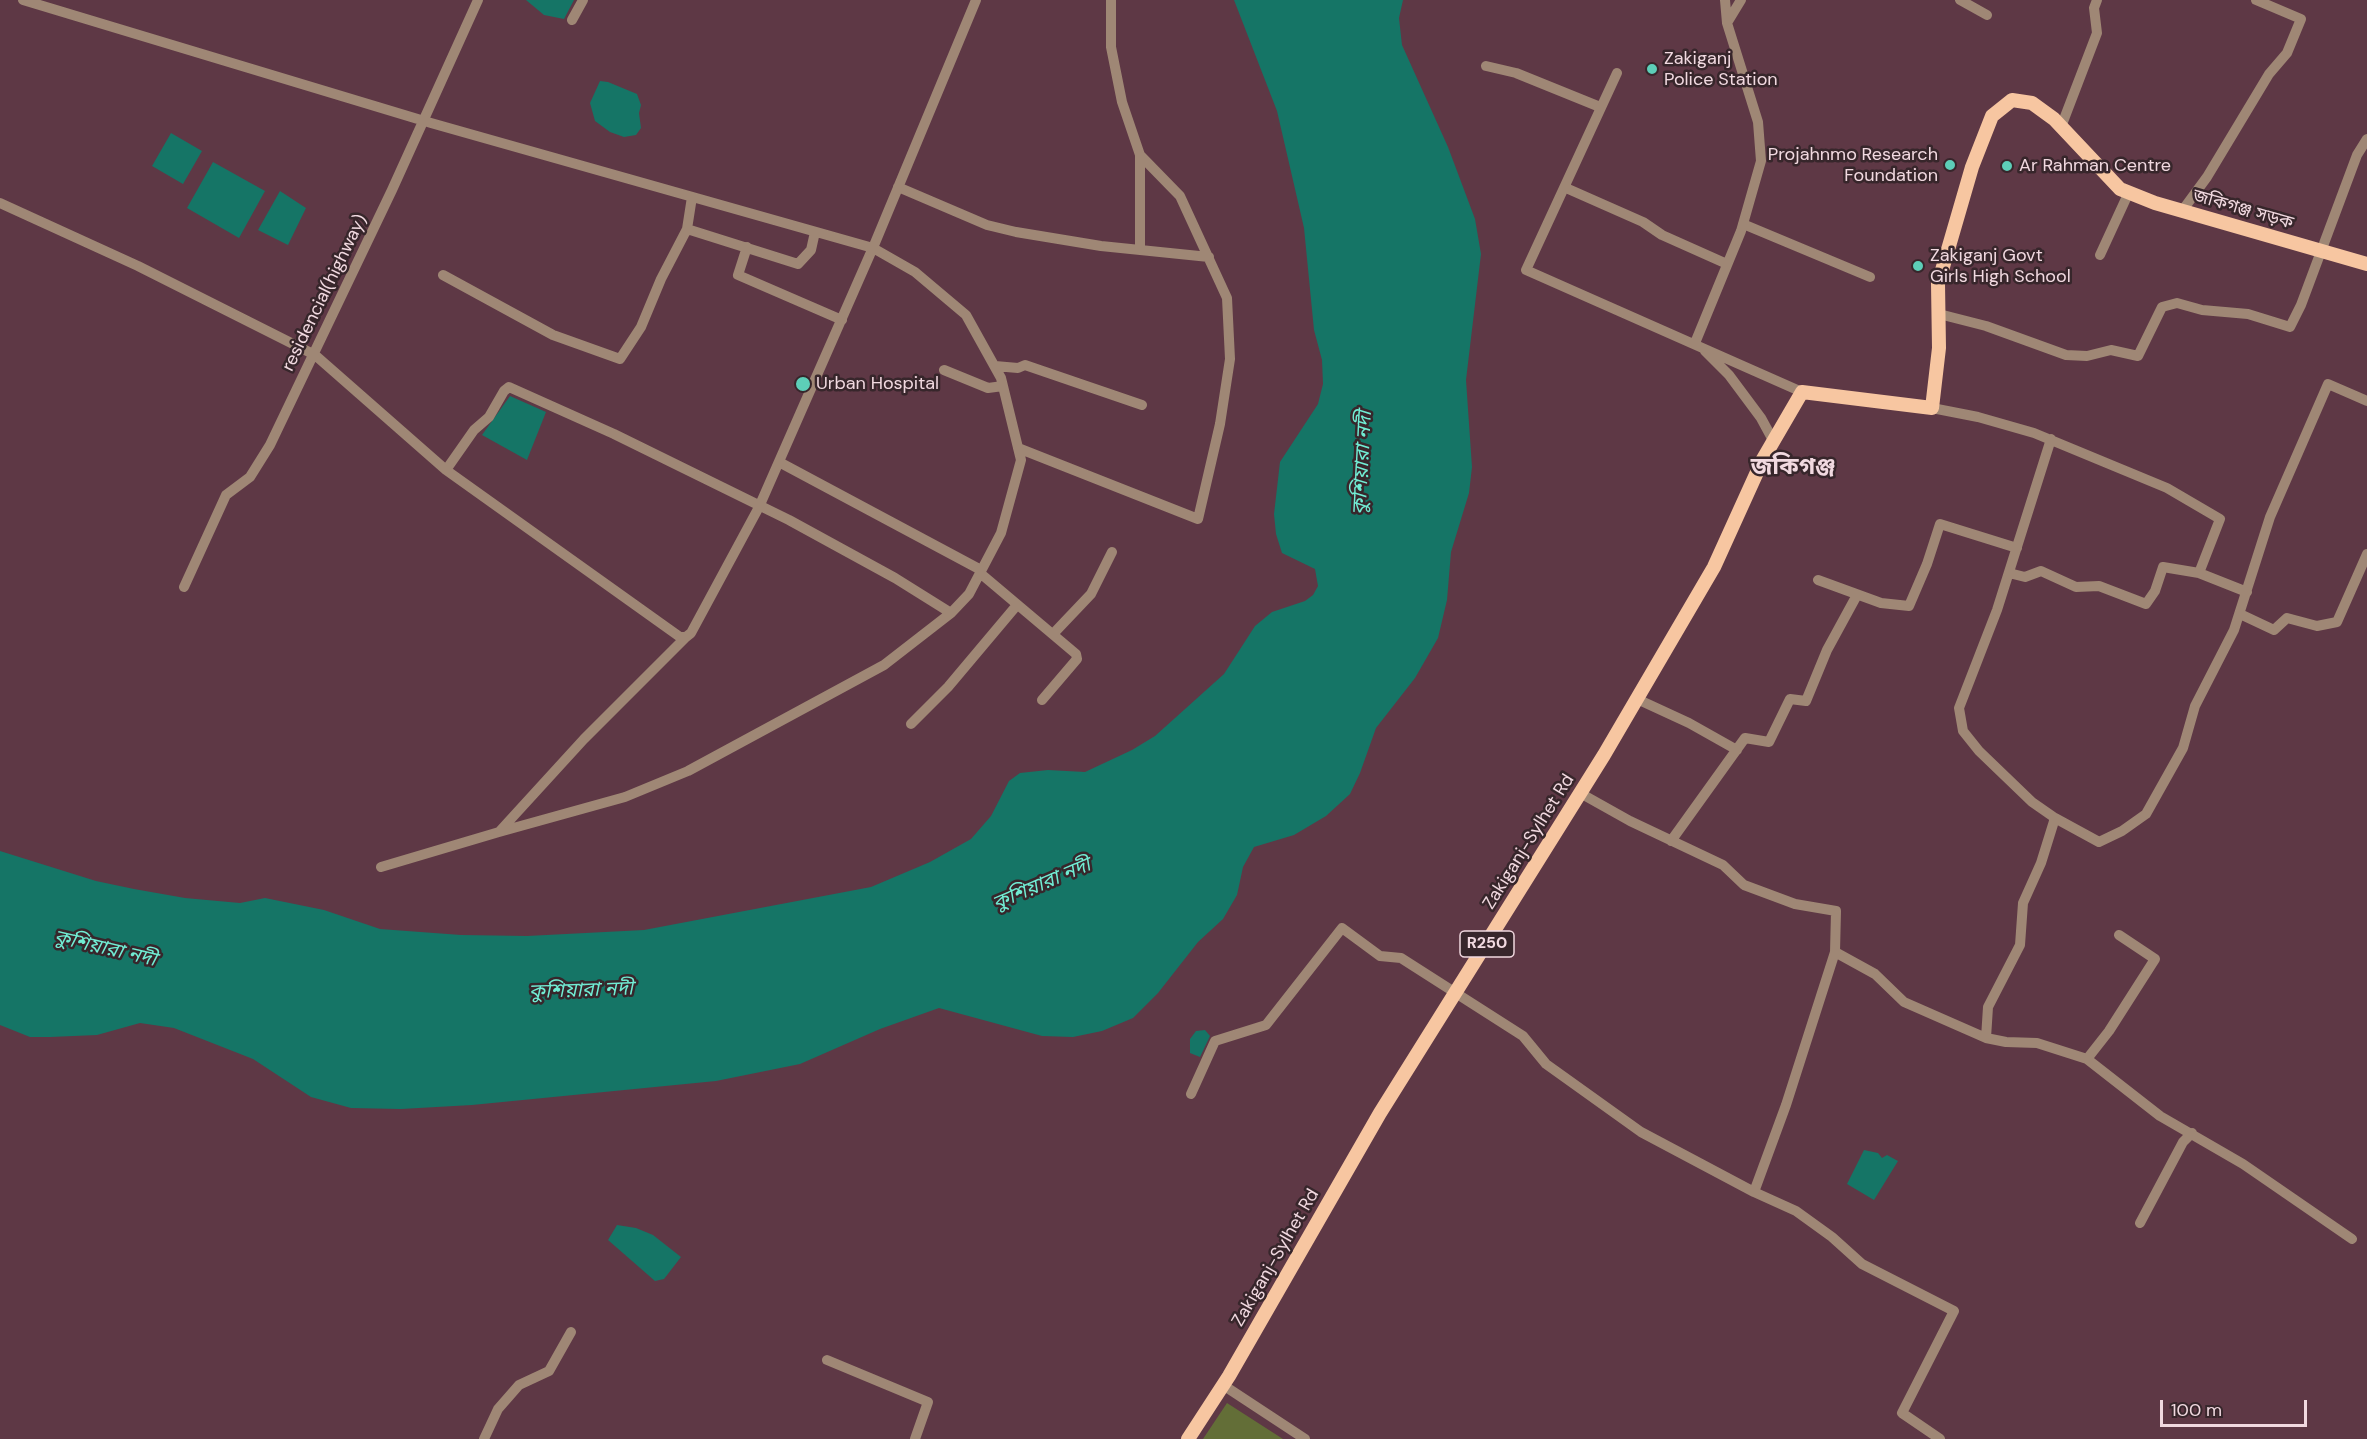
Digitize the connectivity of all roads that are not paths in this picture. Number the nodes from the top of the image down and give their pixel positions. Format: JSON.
{"nodes":[{"id":1,"x":23,"y":0,"type":"edge"},
{"id":2,"x":478,"y":0,"type":"edge"},
{"id":3,"x":583,"y":0,"type":"edge"},
{"id":4,"x":976,"y":0,"type":"edge"},
{"id":5,"x":1111,"y":0,"type":"edge"},
{"id":6,"x":1725,"y":0,"type":"edge"},
{"id":7,"x":1741,"y":0,"type":"edge"},
{"id":8,"x":1960,"y":0,"type":"edge"},
{"id":9,"x":2097,"y":0,"type":"edge"},
{"id":10,"x":2256,"y":0,"type":"edge"},
{"id":11,"x":1987,"y":15,"type":"dead end"},
{"id":12,"x":572,"y":20,"type":"dead end"},
{"id":13,"x":1727,"y":23,"type":"junction"},
{"id":14,"x":1486,"y":66,"type":"dead end"},
{"id":15,"x":1617,"y":73,"type":"dead end"},
{"id":16,"x":1600,"y":107,"type":"junction"},
{"id":17,"x":424,"y":121,"type":"junction"},
{"id":18,"x":2061,"y":127,"type":"junction"},
{"id":19,"x":2367,"y":139,"type":"edge"},
{"id":20,"x":1140,"y":155,"type":"junction"},
{"id":21,"x":898,"y":187,"type":"junction"},
{"id":22,"x":1566,"y":188,"type":"junction"},
{"id":23,"x":2129,"y":192,"type":"junction"},
{"id":24,"x":692,"y":197,"type":"junction"},
{"id":25,"x":0,"y":203,"type":"edge"},
{"id":26,"x":2182,"y":211,"type":"junction"},
{"id":27,"x":1743,"y":224,"type":"junction"},
{"id":28,"x":687,"y":229,"type":"junction"},
{"id":29,"x":815,"y":232,"type":"junction"},
{"id":30,"x":747,"y":247,"type":"junction"},
{"id":31,"x":873,"y":248,"type":"junction"},
{"id":32,"x":1140,"y":250,"type":"junction"},
{"id":33,"x":2321,"y":251,"type":"junction"},
{"id":34,"x":2100,"y":255,"type":"dead end"},
{"id":35,"x":1209,"y":257,"type":"junction"},
{"id":36,"x":1727,"y":264,"type":"junction"},
{"id":37,"x":2367,"y":264,"type":"edge"},
{"id":38,"x":443,"y":275,"type":"dead end"},
{"id":39,"x":1869,"y":277,"type":"dead end"},
{"id":40,"x":1939,"y":314,"type":"junction"},
{"id":41,"x":842,"y":320,"type":"junction"},
{"id":42,"x":1695,"y":344,"type":"junction"},
{"id":43,"x":315,"y":355,"type":"junction"},
{"id":44,"x":995,"y":366,"type":"junction"},
{"id":45,"x":944,"y":370,"type":"dead end"},
{"id":46,"x":1003,"y":386,"type":"junction"},
{"id":47,"x":1802,"y":392,"type":"junction"},
{"id":48,"x":2367,"y":401,"type":"edge"},
{"id":49,"x":1142,"y":405,"type":"dead end"},
{"id":50,"x":1932,"y":408,"type":"junction"},
{"id":51,"x":2051,"y":439,"type":"junction"},
{"id":52,"x":1774,"y":442,"type":"junction"},
{"id":53,"x":1018,"y":448,"type":"junction"},
{"id":54,"x":779,"y":462,"type":"junction"},
{"id":55,"x":446,"y":470,"type":"junction"},
{"id":56,"x":759,"y":507,"type":"junction"},
{"id":57,"x":2017,"y":548,"type":"junction"},
{"id":58,"x":1112,"y":552,"type":"dead end"},
{"id":59,"x":2367,"y":554,"type":"edge"},
{"id":60,"x":980,"y":572,"type":"junction"},
{"id":61,"x":2009,"y":573,"type":"junction"},
{"id":62,"x":2199,"y":573,"type":"junction"},
{"id":63,"x":1818,"y":580,"type":"dead end"},
{"id":64,"x":184,"y":587,"type":"dead end"},
{"id":65,"x":2247,"y":592,"type":"junction"},
{"id":66,"x":1857,"y":595,"type":"junction"},
{"id":67,"x":1017,"y":605,"type":"junction"},
{"id":68,"x":951,"y":613,"type":"junction"},
{"id":69,"x":2240,"y":614,"type":"junction"},
{"id":70,"x":1053,"y":634,"type":"junction"},
{"id":71,"x":686,"y":638,"type":"junction"},
{"id":72,"x":1637,"y":699,"type":"junction"},
{"id":73,"x":1042,"y":700,"type":"dead end"},
{"id":74,"x":911,"y":724,"type":"dead end"},
{"id":75,"x":1737,"y":750,"type":"junction"},
{"id":76,"x":1580,"y":793,"type":"junction"},
{"id":77,"x":2055,"y":818,"type":"junction"},
{"id":78,"x":499,"y":832,"type":"junction"},
{"id":79,"x":1671,"y":841,"type":"junction"},
{"id":80,"x":381,"y":867,"type":"dead end"},
{"id":81,"x":2119,"y":935,"type":"dead end"},
{"id":82,"x":1835,"y":952,"type":"junction"},
{"id":83,"x":1457,"y":993,"type":"junction"},
{"id":84,"x":1986,"y":1038,"type":"junction"},
{"id":85,"x":2087,"y":1059,"type":"junction"},
{"id":86,"x":1191,"y":1094,"type":"dead end"},
{"id":87,"x":2192,"y":1133,"type":"junction"},
{"id":88,"x":1754,"y":1192,"type":"junction"},
{"id":89,"x":2140,"y":1223,"type":"dead end"},
{"id":90,"x":2352,"y":1239,"type":"dead end"},
{"id":91,"x":571,"y":1332,"type":"dead end"},
{"id":92,"x":827,"y":1360,"type":"dead end"},
{"id":93,"x":1223,"y":1385,"type":"junction"},
{"id":94,"x":484,"y":1439,"type":"edge"},
{"id":95,"x":915,"y":1439,"type":"edge"},
{"id":96,"x":1188,"y":1439,"type":"edge"},
{"id":97,"x":1305,"y":1439,"type":"edge"},
{"id":98,"x":1940,"y":1439,"type":"edge"}],
"edges":[{"from":1,"to":17,"type":"street"},
{"from":2,"to":17,"type":"street","name":"residencial(highway)"},
{"from":3,"to":12,"type":"street"},
{"from":4,"to":21,"type":"street"},
{"from":5,"to":20,"type":"street"},
{"from":6,"to":13,"type":"street"},
{"from":7,"to":13,"type":"street"},
{"from":8,"to":11,"type":"street"},
{"from":9,"to":18,"type":"street"},
{"from":10,"to":26,"type":"street"},
{"from":13,"to":27,"type":"street"},
{"from":14,"to":16,"type":"street"},
{"from":15,"to":16,"type":"street"},
{"from":16,"to":22,"type":"street"},
{"from":17,"to":24,"type":"street"},
{"from":17,"to":43,"type":"street","name":"residencial(highway)"},
{"from":18,"to":23,"type":"main road","name":"জকিগঞ্জ সড়ক"},
{"from":18,"to":40,"type":"main road","name":"জকিগঞ্জ সড়ক"},
{"from":19,"to":33,"type":"street"},
{"from":20,"to":32,"type":"street"},
{"from":20,"to":35,"type":"street"},
{"from":21,"to":31,"type":"street"},
{"from":21,"to":32,"type":"street"},
{"from":22,"to":36,"type":"street"},
{"from":22,"to":42,"type":"street"},
{"from":23,"to":26,"type":"main road","name":"জকিগঞ্জ সড়ক"},
{"from":23,"to":34,"type":"street"},
{"from":24,"to":28,"type":"street"},
{"from":24,"to":29,"type":"street"},
{"from":25,"to":43,"type":"street"},
{"from":26,"to":33,"type":"main road","name":"জকিগঞ্জ সড়ক"},
{"from":27,"to":36,"type":"street"},
{"from":27,"to":39,"type":"street"},
{"from":28,"to":30,"type":"street"},
{"from":28,"to":38,"type":"street"},
{"from":29,"to":30,"type":"street"},
{"from":29,"to":31,"type":"street"},
{"from":30,"to":41,"type":"street"},
{"from":31,"to":41,"type":"street"},
{"from":31,"to":44,"type":"street"},
{"from":32,"to":35,"type":"street"},
{"from":33,"to":37,"type":"main road","name":"জকিগঞ্জ সড়ক"},
{"from":33,"to":40,"type":"street"},
{"from":35,"to":53,"type":"street"},
{"from":36,"to":42,"type":"street"},
{"from":40,"to":50,"type":"main road","name":"জকিগঞ্জ সড়ক"},
{"from":41,"to":54,"type":"street"},
{"from":42,"to":47,"type":"street"},
{"from":42,"to":52,"type":"street"},
{"from":43,"to":55,"type":"street"},
{"from":43,"to":64,"type":"street","name":"residencial(highway)"},
{"from":44,"to":46,"type":"street"},
{"from":44,"to":49,"type":"street"},
{"from":45,"to":46,"type":"street"},
{"from":46,"to":53,"type":"street"},
{"from":47,"to":50,"type":"main road"},
{"from":47,"to":52,"type":"main road"},
{"from":48,"to":65,"type":"street"},
{"from":50,"to":51,"type":"street"},
{"from":51,"to":57,"type":"street"},
{"from":51,"to":62,"type":"street"},
{"from":52,"to":72,"type":"main road","name":"Zakiganj-Sylhet Rd","number":"R250"},
{"from":53,"to":60,"type":"street"},
{"from":54,"to":56,"type":"street"},
{"from":54,"to":60,"type":"street"},
{"from":55,"to":56,"type":"street"},
{"from":55,"to":71,"type":"street"},
{"from":56,"to":68,"type":"street"},
{"from":56,"to":71,"type":"street"},
{"from":57,"to":61,"type":"street"},
{"from":57,"to":66,"type":"street"},
{"from":58,"to":70,"type":"street"},
{"from":59,"to":69,"type":"street"},
{"from":60,"to":67,"type":"street"},
{"from":60,"to":68,"type":"street"},
{"from":61,"to":62,"type":"street"},
{"from":61,"to":77,"type":"street"},
{"from":62,"to":65,"type":"street"},
{"from":63,"to":66,"type":"street"},
{"from":65,"to":69,"type":"street"},
{"from":66,"to":75,"type":"street"},
{"from":67,"to":70,"type":"street"},
{"from":67,"to":74,"type":"street"},
{"from":68,"to":78,"type":"street"},
{"from":69,"to":77,"type":"street"},
{"from":70,"to":73,"type":"street"},
{"from":71,"to":78,"type":"street"},
{"from":72,"to":75,"type":"street"},
{"from":72,"to":76,"type":"main road","name":"Zakiganj-Sylhet Rd","number":"R250"},
{"from":75,"to":79,"type":"street"},
{"from":76,"to":79,"type":"street"},
{"from":76,"to":83,"type":"main road","name":"Zakiganj-Sylhet Rd","number":"R250"},
{"from":77,"to":84,"type":"street"},
{"from":78,"to":80,"type":"street"},
{"from":79,"to":82,"type":"street"},
{"from":81,"to":85,"type":"street"},
{"from":82,"to":84,"type":"street"},
{"from":82,"to":88,"type":"street"},
{"from":83,"to":86,"type":"street"},
{"from":83,"to":88,"type":"street"},
{"from":83,"to":93,"type":"main road","name":"Zakiganj-Sylhet Rd","number":"R250"},
{"from":84,"to":85,"type":"street"},
{"from":85,"to":87,"type":"street"},
{"from":87,"to":89,"type":"street"},
{"from":87,"to":90,"type":"street"},
{"from":88,"to":98,"type":"street"},
{"from":91,"to":94,"type":"street"},
{"from":92,"to":95,"type":"street"},
{"from":93,"to":96,"type":"main road","name":"Zakiganj-Sylhet Rd","number":"R250"},
{"from":93,"to":97,"type":"street"}]}
